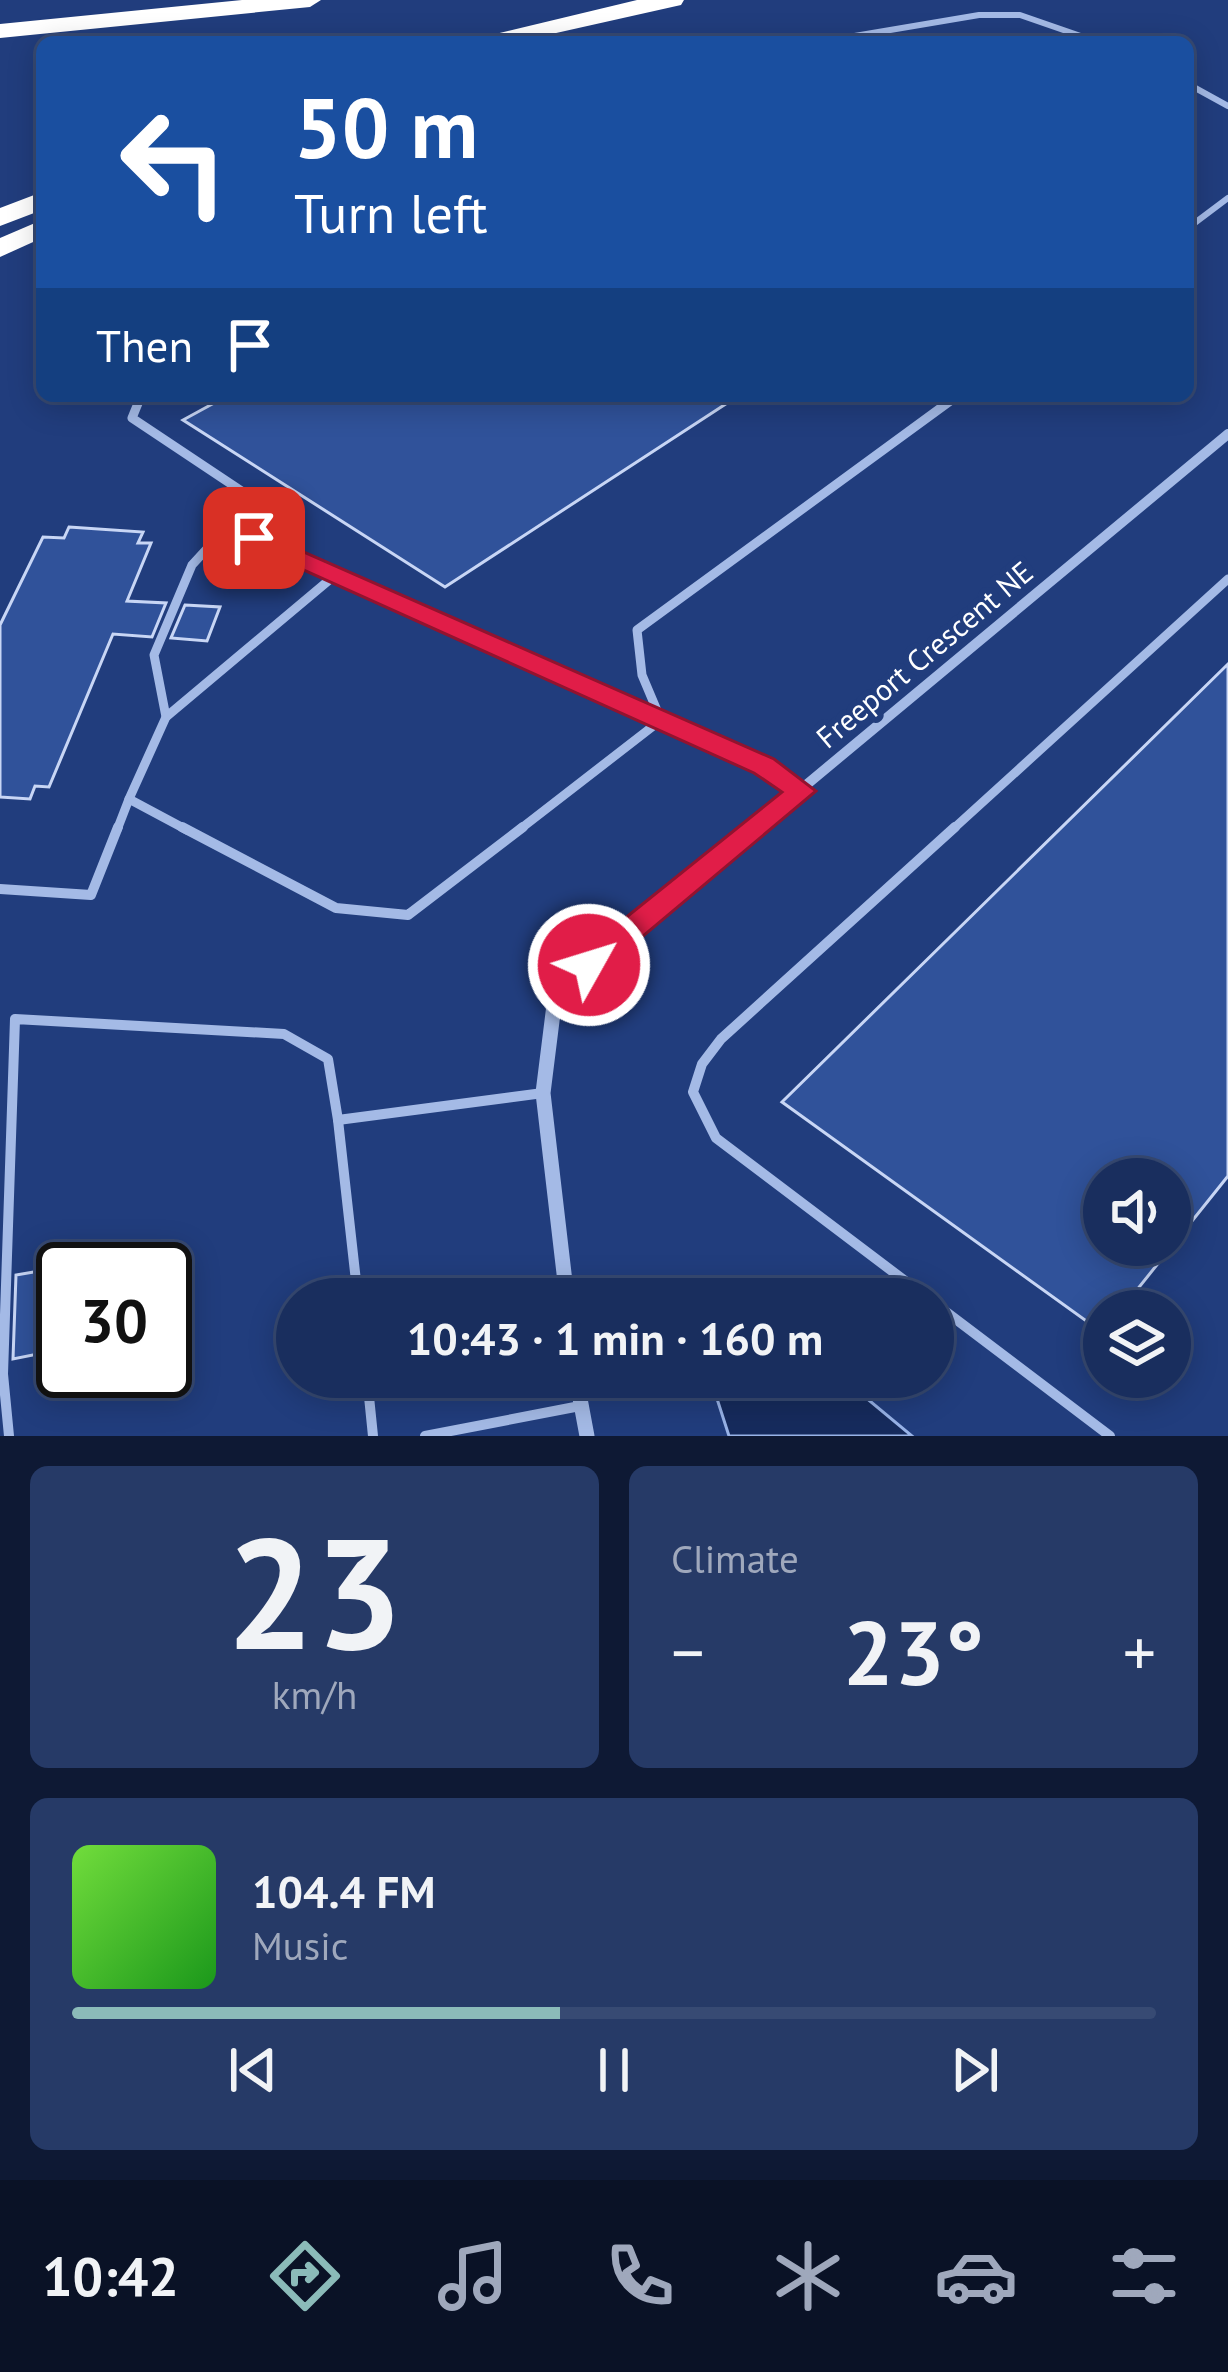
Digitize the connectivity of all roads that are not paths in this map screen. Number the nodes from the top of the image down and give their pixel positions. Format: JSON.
{"nodes":[{"id":1,"x":310,"y":0,"type":"edge"},
{"id":2,"x":674,"y":0,"type":"edge"},
{"id":3,"x":568,"y":20,"type":"junction"},
{"id":4,"x":0,"y":32,"type":"edge"},
{"id":5,"x":492,"y":36,"type":"edge"},
{"id":6,"x":512,"y":36,"type":"edge"},
{"id":7,"x":855,"y":36,"type":"edge"},
{"id":8,"x":1080,"y":36,"type":"edge"},
{"id":9,"x":1194,"y":87,"type":"edge"},
{"id":10,"x":1228,"y":106,"type":"edge"},
{"id":11,"x":1228,"y":199,"type":"edge"},
{"id":12,"x":36,"y":203,"type":"edge"},
{"id":13,"x":0,"y":218,"type":"edge"},
{"id":14,"x":1194,"y":224,"type":"edge"},
{"id":15,"x":36,"y":231,"type":"edge"},
{"id":16,"x":0,"y":249,"type":"edge"},
{"id":17,"x":139,"y":402,"type":"edge"},
{"id":18,"x":949,"y":402,"type":"edge"},
{"id":19,"x":1228,"y":434,"type":"edge"},
{"id":20,"x":238,"y":515,"type":"junction"},
{"id":21,"x":334,"y":576,"type":"junction"},
{"id":22,"x":1228,"y":579,"type":"edge"},
{"id":23,"x":166,"y":717,"type":"junction"},
{"id":24,"x":661,"y":721,"type":"junction"},
{"id":25,"x":802,"y":791,"type":"junction"},
{"id":26,"x":129,"y":799,"type":"junction"},
{"id":27,"x":0,"y":889,"type":"edge"},
{"id":28,"x":0,"y":1018,"type":"edge"},
{"id":29,"x":15,"y":1019,"type":"junction"},
{"id":30,"x":543,"y":1093,"type":"junction"},
{"id":31,"x":338,"y":1120,"type":"junction"},
{"id":32,"x":356,"y":1278,"type":"edge"},
{"id":33,"x":565,"y":1278,"type":"edge"},
{"id":34,"x":902,"y":1278,"type":"edge"},
{"id":35,"x":954,"y":1317,"type":"edge"},
{"id":36,"x":369,"y":1398,"type":"edge"},
{"id":37,"x":579,"y":1398,"type":"edge"},
{"id":38,"x":580,"y":1406,"type":"junction"},
{"id":39,"x":9,"y":1436,"type":"edge"},
{"id":40,"x":373,"y":1436,"type":"edge"},
{"id":41,"x":425,"y":1436,"type":"edge"},
{"id":42,"x":587,"y":1436,"type":"edge"},
{"id":43,"x":1110,"y":1436,"type":"edge"}],
"edges":[{"from":1,"to":4,"type":"highway"},
{"from":2,"to":3,"type":"highway"},
{"from":3,"to":5,"type":"highway"},
{"from":3,"to":6,"type":"highway"},
{"from":7,"to":8,"type":"lane"},
{"from":9,"to":10,"type":"lane"},
{"from":11,"to":14,"type":"lane"},
{"from":12,"to":13,"type":"highway"},
{"from":15,"to":16,"type":"highway"},
{"from":17,"to":20,"type":"lane"},
{"from":18,"to":24,"type":"lane"},
{"from":19,"to":25,"type":"street","name":"Freeport Crescent NE"},
{"from":20,"to":21,"type":"lane"},
{"from":20,"to":23,"type":"lane"},
{"from":21,"to":23,"type":"lane"},
{"from":21,"to":24,"type":"lane"},
{"from":22,"to":34,"type":"lane"},
{"from":23,"to":26,"type":"lane"},
{"from":24,"to":25,"type":"lane"},
{"from":24,"to":26,"type":"lane"},
{"from":25,"to":30,"type":"street","name":"Freeport Crescent NE"},
{"from":26,"to":27,"type":"lane"},
{"from":28,"to":29,"type":"lane"},
{"from":29,"to":31,"type":"lane"},
{"from":29,"to":39,"type":"lane"},
{"from":30,"to":31,"type":"lane"},
{"from":30,"to":33,"type":"street","name":"Freeport Crescent NE"},
{"from":31,"to":32,"type":"lane"},
{"from":35,"to":43,"type":"lane"},
{"from":36,"to":40,"type":"lane"},
{"from":37,"to":38,"type":"street"},
{"from":38,"to":41,"type":"lane"},
{"from":38,"to":42,"type":"street"}]}
